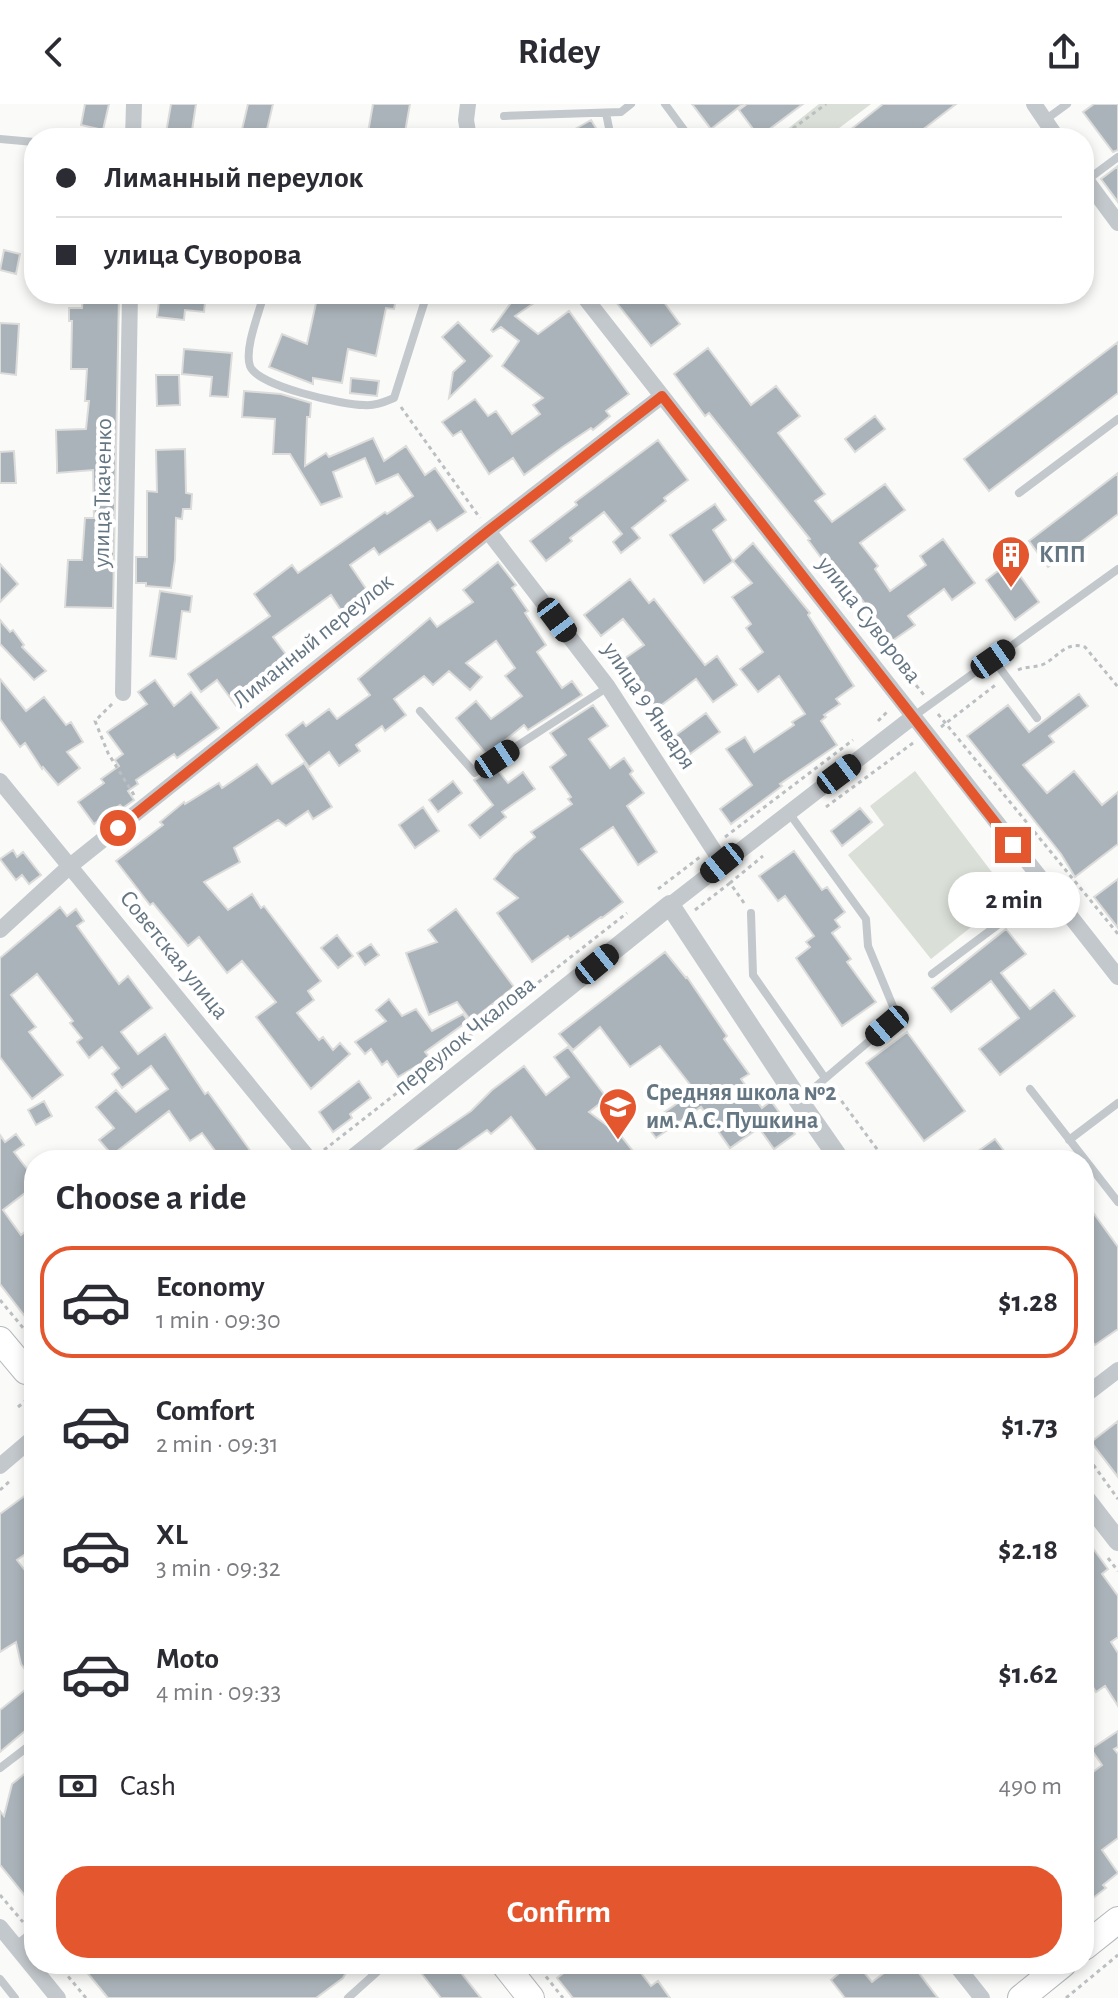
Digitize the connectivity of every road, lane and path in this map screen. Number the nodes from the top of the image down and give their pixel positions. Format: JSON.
{"nodes":[{"id":1,"x":134,"y":104,"type":"edge"},
{"id":2,"x":468,"y":104,"type":"edge"},
{"id":3,"x":631,"y":104,"type":"edge"},
{"id":4,"x":665,"y":104,"type":"edge"},
{"id":5,"x":826,"y":104,"type":"edge"},
{"id":6,"x":1034,"y":104,"type":"edge"},
{"id":7,"x":1067,"y":104,"type":"edge"},
{"id":8,"x":606,"y":113,"type":"junction"},
{"id":9,"x":504,"y":116,"type":"dead end"},
{"id":10,"x":1044,"y":121,"type":"junction"},
{"id":11,"x":133,"y":128,"type":"edge"},
{"id":12,"x":467,"y":128,"type":"edge"},
{"id":13,"x":609,"y":128,"type":"edge"},
{"id":14,"x":683,"y":128,"type":"edge"},
{"id":15,"x":794,"y":128,"type":"edge"},
{"id":16,"x":1049,"y":128,"type":"edge"},
{"id":17,"x":0,"y":139,"type":"edge"},
{"id":18,"x":24,"y":141,"type":"edge"},
{"id":19,"x":1118,"y":157,"type":"edge"},
{"id":20,"x":1094,"y":173,"type":"edge"},
{"id":21,"x":1094,"y":191,"type":"edge"},
{"id":22,"x":1118,"y":223,"type":"edge"},
{"id":23,"x":130,"y":304,"type":"edge"},
{"id":24,"x":261,"y":304,"type":"edge"},
{"id":25,"x":424,"y":304,"type":"edge"},
{"id":26,"x":590,"y":304,"type":"edge"},
{"id":27,"x":662,"y":396,"type":"junction"},
{"id":28,"x":394,"y":398,"type":"junction"},
{"id":29,"x":1118,"y":419,"type":"edge"},
{"id":30,"x":1019,"y":493,"type":"dead end"},
{"id":31,"x":488,"y":531,"type":"junction"},
{"id":32,"x":1118,"y":569,"type":"edge"},
{"id":33,"x":826,"y":575,"type":"dead end"},
{"id":34,"x":993,"y":659,"type":"junction"},
{"id":35,"x":1006,"y":677,"type":"junction"},
{"id":36,"x":608,"y":687,"type":"junction"},
{"id":37,"x":1118,"y":687,"type":"edge"},
{"id":38,"x":123,"y":693,"type":"joint"},
{"id":39,"x":931,"y":704,"type":"junction"},
{"id":40,"x":420,"y":711,"type":"dead end"},
{"id":41,"x":914,"y":716,"type":"junction"},
{"id":42,"x":1037,"y":718,"type":"dead end"},
{"id":43,"x":946,"y":723,"type":"junction"},
{"id":44,"x":929,"y":736,"type":"junction"},
{"id":45,"x":0,"y":781,"type":"edge"},
{"id":46,"x":142,"y":809,"type":"junction"},
{"id":47,"x":788,"y":812,"type":"junction"},
{"id":48,"x":799,"y":828,"type":"junction"},
{"id":49,"x":764,"y":855,"type":"dead end"},
{"id":50,"x":722,"y":863,"type":"junction"},
{"id":51,"x":70,"y":866,"type":"junction"},
{"id":52,"x":730,"y":883,"type":"junction"},
{"id":53,"x":1047,"y":888,"type":"junction"},
{"id":54,"x":670,"y":905,"type":"junction"},
{"id":55,"x":751,"y":913,"type":"joint"},
{"id":56,"x":690,"y":914,"type":"dead end"},
{"id":57,"x":0,"y":930,"type":"edge"},
{"id":58,"x":1118,"y":934,"type":"edge"},
{"id":59,"x":932,"y":974,"type":"dead end"},
{"id":60,"x":1118,"y":977,"type":"edge"},
{"id":61,"x":825,"y":1078,"type":"junction"},
{"id":62,"x":1030,"y":1089,"type":"dead end"},
{"id":63,"x":799,"y":1101,"type":"junction"},
{"id":64,"x":1118,"y":1103,"type":"edge"},
{"id":65,"x":1069,"y":1140,"type":"junction"},
{"id":66,"x":302,"y":1150,"type":"edge"},
{"id":67,"x":364,"y":1150,"type":"edge"},
{"id":68,"x":833,"y":1150,"type":"edge"},
{"id":69,"x":878,"y":1150,"type":"edge"},
{"id":70,"x":1077,"y":1150,"type":"edge"},
{"id":71,"x":1094,"y":1172,"type":"edge"},
{"id":72,"x":1118,"y":1202,"type":"edge"},
{"id":73,"x":0,"y":1300,"type":"edge"},
{"id":74,"x":24,"y":1329,"type":"edge"},
{"id":75,"x":0,"y":1340,"type":"edge"},
{"id":76,"x":1118,"y":1370,"type":"edge"},
{"id":77,"x":24,"y":1372,"type":"edge"},
{"id":78,"x":1094,"y":1388,"type":"edge"},
{"id":79,"x":24,"y":1394,"type":"edge"},
{"id":80,"x":18,"y":1407,"type":"dead end"},
{"id":81,"x":24,"y":1446,"type":"edge"},
{"id":82,"x":0,"y":1466,"type":"edge"},
{"id":83,"x":1094,"y":1466,"type":"edge"},
{"id":84,"x":1118,"y":1499,"type":"edge"},
{"id":85,"x":1094,"y":1510,"type":"edge"},
{"id":86,"x":1118,"y":1541,"type":"edge"},
{"id":87,"x":24,"y":1750,"type":"edge"},
{"id":88,"x":0,"y":1768,"type":"edge"},
{"id":89,"x":0,"y":1895,"type":"edge"},
{"id":90,"x":1118,"y":1920,"type":"edge"},
{"id":91,"x":24,"y":1922,"type":"edge"},
{"id":92,"x":0,"y":1927,"type":"edge"},
{"id":93,"x":24,"y":1939,"type":"edge"},
{"id":94,"x":1094,"y":1939,"type":"edge"},
{"id":95,"x":15,"y":1946,"type":"junction"},
{"id":96,"x":1118,"y":1955,"type":"edge"},
{"id":97,"x":24,"y":1957,"type":"edge"},
{"id":98,"x":38,"y":1974,"type":"edge"},
{"id":99,"x":66,"y":1974,"type":"edge"},
{"id":100,"x":375,"y":1974,"type":"edge"},
{"id":101,"x":512,"y":1974,"type":"edge"},
{"id":102,"x":544,"y":1974,"type":"edge"},
{"id":103,"x":963,"y":1974,"type":"edge"},
{"id":104,"x":1051,"y":1974,"type":"edge"},
{"id":105,"x":0,"y":1979,"type":"edge"},
{"id":106,"x":15,"y":1998,"type":"edge"},
{"id":107,"x":58,"y":1998,"type":"edge"},
{"id":108,"x":86,"y":1998,"type":"edge"},
{"id":109,"x":348,"y":1998,"type":"edge"},
{"id":110,"x":531,"y":1998,"type":"edge"},
{"id":111,"x":563,"y":1998,"type":"edge"},
{"id":112,"x":982,"y":1998,"type":"edge"},
{"id":113,"x":1021,"y":1998,"type":"edge"},
{"id":114,"x":1066,"y":1998,"type":"edge"}],
"edges":[{"from":1,"to":11,"type":"street"},
{"from":2,"to":12,"type":"street"},
{"from":3,"to":8,"type":"lane"},
{"from":4,"to":14,"type":"lane"},
{"from":5,"to":15,"type":"path"},
{"from":6,"to":10,"type":"street"},
{"from":7,"to":10,"type":"lane"},
{"from":8,"to":9,"type":"lane"},
{"from":8,"to":13,"type":"lane"},
{"from":10,"to":16,"type":"street"},
{"from":17,"to":18,"type":"lane"},
{"from":19,"to":20,"type":"lane"},
{"from":21,"to":22,"type":"street"},
{"from":23,"to":38,"type":"street","name":"улица Ткаченко"},
{"from":24,"to":28,"type":"lane"},
{"from":25,"to":28,"type":"lane"},
{"from":26,"to":27,"type":"street","name":"улица Суворова"},
{"from":27,"to":31,"type":"street","name":"Лиманный переулок"},
{"from":27,"to":41,"type":"street","name":"улица Суворова"},
{"from":28,"to":31,"type":"path"},
{"from":29,"to":30,"type":"lane"},
{"from":31,"to":36,"type":"street","name":"улица 9 Января"},
{"from":31,"to":46,"type":"street","name":"Лиманный переулок"},
{"from":32,"to":34,"type":"lane"},
{"from":33,"to":39,"type":"path"},
{"from":34,"to":35,"type":"lane"},
{"from":34,"to":39,"type":"lane"},
{"from":35,"to":37,"type":"path"},
{"from":35,"to":42,"type":"lane"},
{"from":35,"to":43,"type":"path"},
{"from":36,"to":40,"type":"lane"},
{"from":36,"to":50,"type":"street","name":"улица 9 Января"},
{"from":38,"to":46,"type":"path"},
{"from":39,"to":41,"type":"lane"},
{"from":39,"to":43,"type":"path"},
{"from":41,"to":44,"type":"street","name":"улица Суворова"},
{"from":41,"to":47,"type":"street","name":"переулок Чкалова"},
{"from":43,"to":44,"type":"path"},
{"from":43,"to":58,"type":"path"},
{"from":44,"to":48,"type":"path"},
{"from":44,"to":53,"type":"street","name":"улица Суворова"},
{"from":45,"to":51,"type":"street","name":"Советская улица"},
{"from":46,"to":51,"type":"street","name":"Лиманный переулок"},
{"from":47,"to":48,"type":"lane"},
{"from":47,"to":50,"type":"street","name":"переулок Чкалова"},
{"from":48,"to":61,"type":"lane"},
{"from":49,"to":52,"type":"path"},
{"from":50,"to":54,"type":"street","name":"переулок Чкалова"},
{"from":51,"to":57,"type":"street","name":"Лиманный переулок"},
{"from":51,"to":66,"type":"street","name":"Советская улица"},
{"from":52,"to":55,"type":"path"},
{"from":52,"to":56,"type":"path"},
{"from":53,"to":59,"type":"lane"},
{"from":53,"to":60,"type":"street","name":"улица Суворова"},
{"from":54,"to":63,"type":"street"},
{"from":54,"to":67,"type":"street","name":"переулок Чкалова"},
{"from":55,"to":61,"type":"lane"},
{"from":61,"to":63,"type":"lane"},
{"from":61,"to":69,"type":"path"},
{"from":62,"to":65,"type":"lane"},
{"from":63,"to":68,"type":"street"},
{"from":64,"to":65,"type":"lane"},
{"from":65,"to":70,"type":"lane"},
{"from":71,"to":72,"type":"lane"},
{"from":73,"to":74,"type":"path"},
{"from":75,"to":77,"type":"main road"},
{"from":76,"to":78,"type":"street"},
{"from":79,"to":80,"type":"path"},
{"from":81,"to":82,"type":"street"},
{"from":83,"to":84,"type":"path"},
{"from":85,"to":86,"type":"street"},
{"from":87,"to":88,"type":"lane"},
{"from":89,"to":91,"type":"path"},
{"from":90,"to":94,"type":"main road"},
{"from":92,"to":95,"type":"street"},
{"from":93,"to":95,"type":"lane"},
{"from":95,"to":97,"type":"street"},
{"from":96,"to":114,"type":"path"},
{"from":98,"to":107,"type":"street"},
{"from":99,"to":108,"type":"path"},
{"from":100,"to":109,"type":"lane"},
{"from":101,"to":110,"type":"main road"},
{"from":102,"to":111,"type":"path"},
{"from":103,"to":112,"type":"street"},
{"from":104,"to":113,"type":"main road"},
{"from":105,"to":106,"type":"lane"}]}
